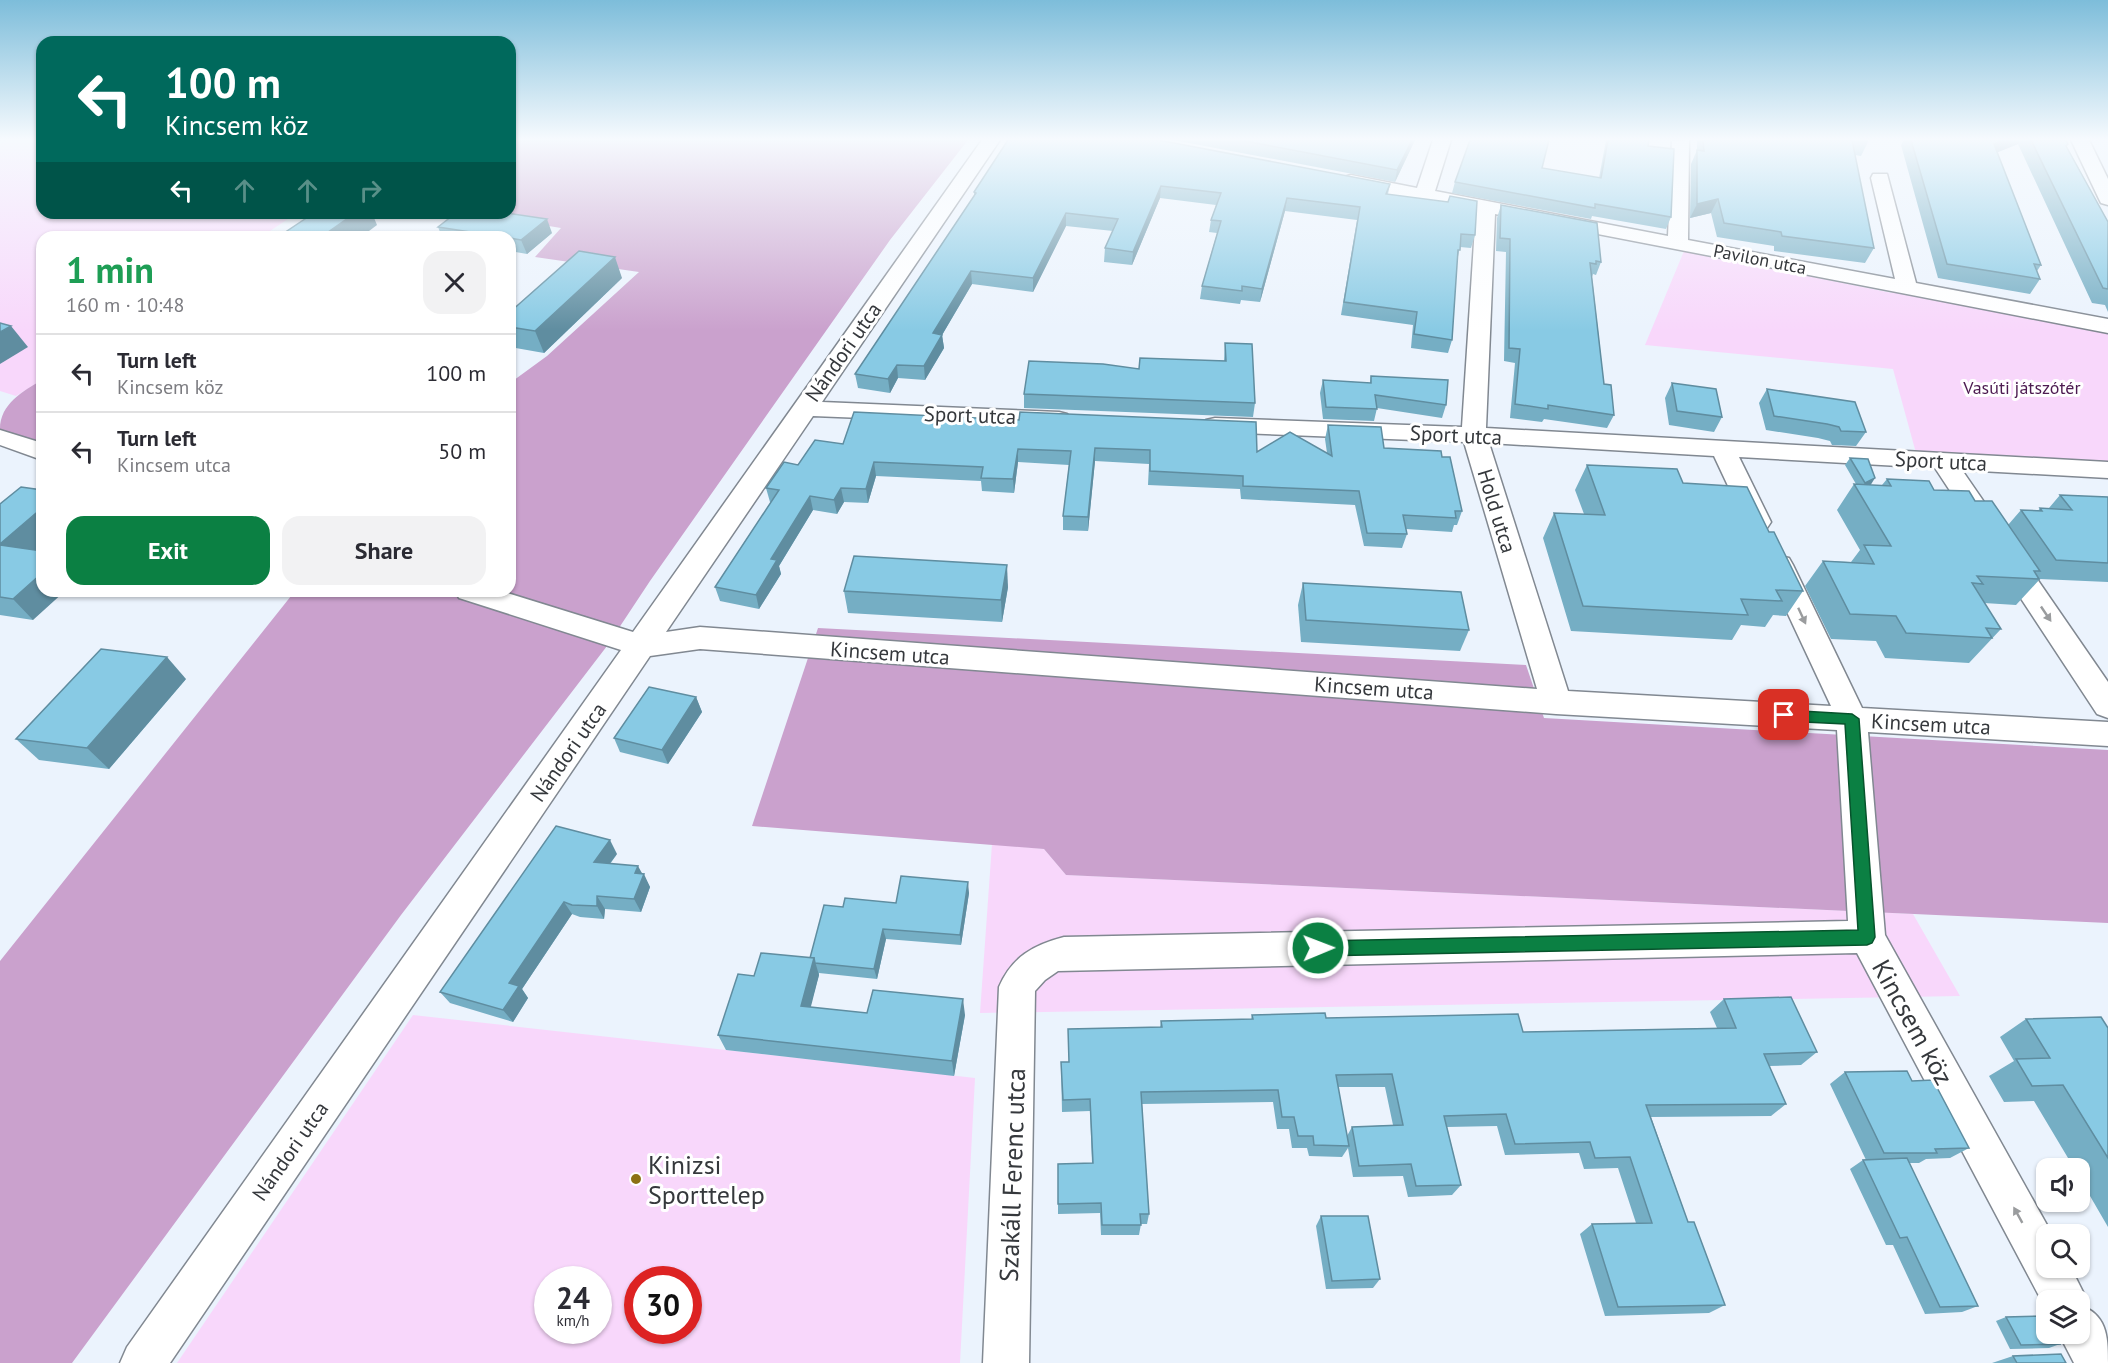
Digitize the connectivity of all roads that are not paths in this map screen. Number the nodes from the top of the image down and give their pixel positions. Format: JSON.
{"nodes":[{"id":1,"x":947,"y":204,"type":"edge"},
{"id":2,"x":1473,"y":204,"type":"edge"},
{"id":3,"x":1679,"y":204,"type":"edge"},
{"id":4,"x":1886,"y":204,"type":"edge"},
{"id":5,"x":1486,"y":206,"type":"junction"},
{"id":6,"x":1678,"y":243,"type":"junction"},
{"id":7,"x":1907,"y":287,"type":"junction"},
{"id":8,"x":2108,"y":326,"type":"edge"},
{"id":9,"x":804,"y":408,"type":"junction"},
{"id":10,"x":1079,"y":419,"type":"edge"},
{"id":11,"x":1187,"y":424,"type":"edge"},
{"id":12,"x":1474,"y":435,"type":"junction"},
{"id":13,"x":0,"y":437,"type":"edge"},
{"id":14,"x":1724,"y":449,"type":"junction"},
{"id":15,"x":36,"y":450,"type":"edge"},
{"id":16,"x":1943,"y":461,"type":"junction"},
{"id":17,"x":2108,"y":470,"type":"edge"},
{"id":18,"x":489,"y":597,"type":"edge"},
{"id":19,"x":642,"y":646,"type":"junction"},
{"id":20,"x":1557,"y":702,"type":"junction"},
{"id":21,"x":2108,"y":706,"type":"edge"},
{"id":22,"x":1852,"y":719,"type":"junction"},
{"id":23,"x":2108,"y":734,"type":"edge"},
{"id":24,"x":1867,"y":937,"type":"junction"},
{"id":25,"x":2036,"y":1249,"type":"edge"},
{"id":26,"x":2088,"y":1344,"type":"edge"},
{"id":27,"x":143,"y":1363,"type":"edge"},
{"id":28,"x":1006,"y":1363,"type":"edge"},
{"id":29,"x":2099,"y":1363,"type":"edge"}],
"edges":[{"from":1,"to":9,"type":"street","name":"Nándori utca"},
{"from":2,"to":5,"type":"street","name":"Pavilon utca"},
{"from":3,"to":6,"type":"street"},
{"from":4,"to":7,"type":"street"},
{"from":5,"to":6,"type":"street","name":"Pavilon utca"},
{"from":5,"to":12,"type":"street","name":"Hold utca"},
{"from":6,"to":7,"type":"street","name":"Pavilon utca"},
{"from":7,"to":8,"type":"street","name":"Pavilon utca"},
{"from":9,"to":10,"type":"street","name":"Sport utca"},
{"from":9,"to":19,"type":"street","name":"Nándori utca"},
{"from":11,"to":12,"type":"street","name":"Sport utca"},
{"from":12,"to":14,"type":"street","name":"Sport utca"},
{"from":12,"to":20,"type":"street","name":"Hold utca"},
{"from":13,"to":15,"type":"street"},
{"from":14,"to":16,"type":"street","name":"Sport utca"},
{"from":14,"to":22,"type":"street","one_way":true},
{"from":16,"to":17,"type":"street","name":"Sport utca"},
{"from":16,"to":21,"type":"street","one_way":true},
{"from":18,"to":19,"type":"street"},
{"from":19,"to":20,"type":"street","name":"Kincsem utca"},
{"from":19,"to":27,"type":"street","name":"Nándori utca"},
{"from":20,"to":22,"type":"street","name":"Kincsem utca"},
{"from":22,"to":23,"type":"street","name":"Kincsem utca"},
{"from":22,"to":24,"type":"street","name":"Kincsem köz"},
{"from":25,"to":24,"type":"street","name":"Kincsem köz","one_way":true},
{"from":24,"to":28,"type":"street","name":"Szakáll Ferenc utca"},
{"from":26,"to":29,"type":"street"}]}
